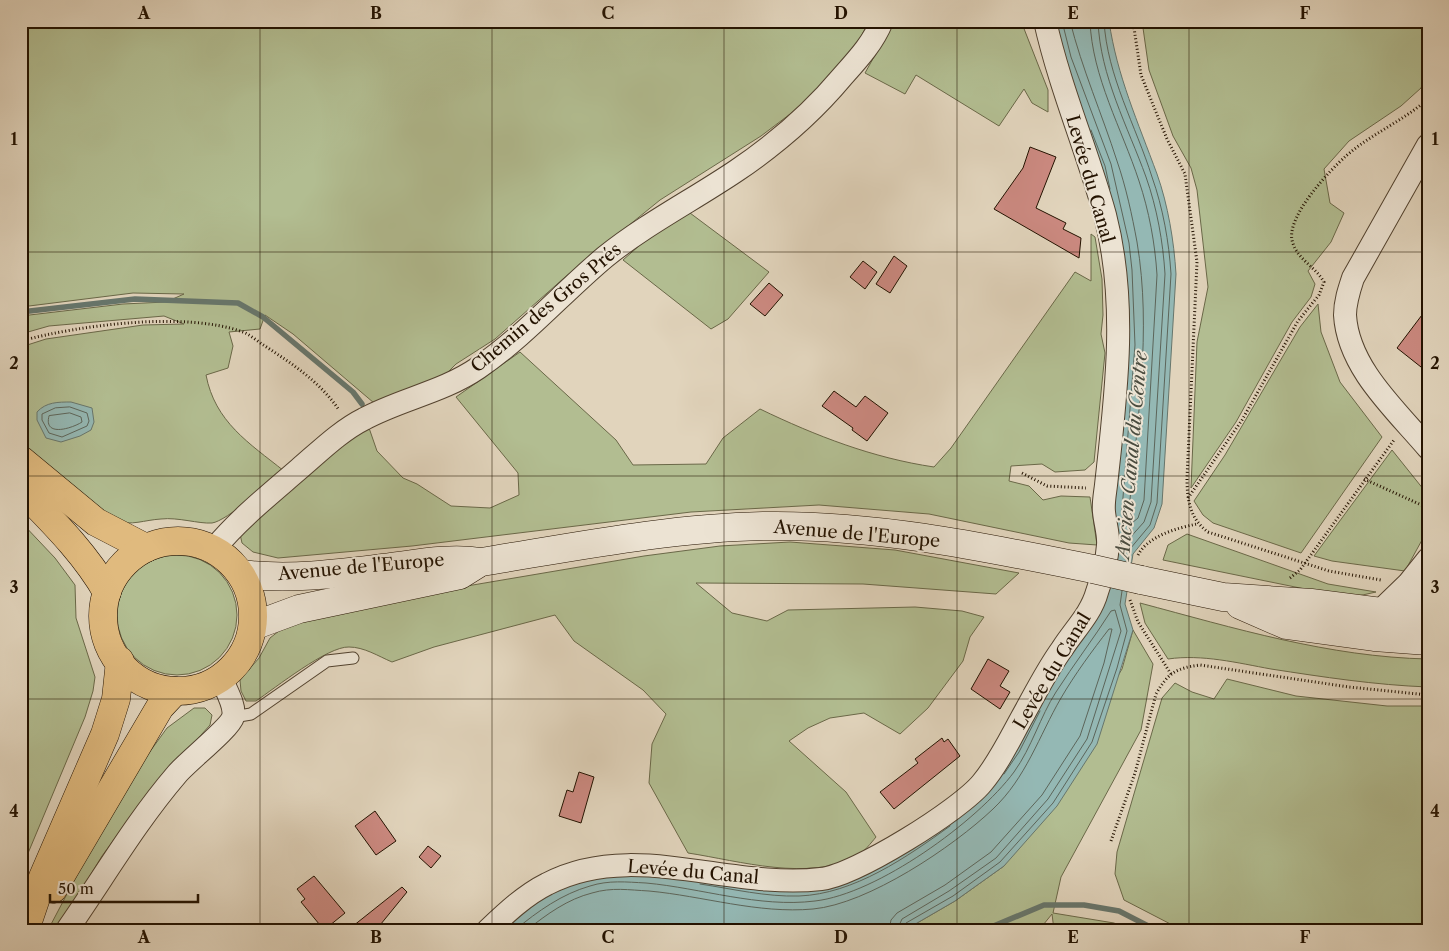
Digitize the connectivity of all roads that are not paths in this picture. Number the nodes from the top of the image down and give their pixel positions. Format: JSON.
{"nodes":[{"id":1,"x":882,"y":21,"type":"edge"},
{"id":2,"x":1045,"y":21,"type":"edge"},
{"id":3,"x":1428,"y":145,"type":"edge"},
{"id":4,"x":1421,"y":433,"type":"edge"},
{"id":5,"x":21,"y":460,"type":"edge"},
{"id":6,"x":21,"y":489,"type":"edge"},
{"id":7,"x":146,"y":548,"type":"junction"},
{"id":8,"x":214,"y":549,"type":"junction"},
{"id":9,"x":1428,"y":559,"type":"edge"},
{"id":10,"x":481,"y":562,"type":"junction"},
{"id":11,"x":241,"y":574,"type":"junction"},
{"id":12,"x":1418,"y":586,"type":"edge"},
{"id":13,"x":107,"y":592,"type":"junction"},
{"id":14,"x":1418,"y":617,"type":"edge"},
{"id":15,"x":1376,"y":625,"type":"junction"},
{"id":16,"x":253,"y":626,"type":"junction"},
{"id":17,"x":1428,"y":641,"type":"edge"},
{"id":18,"x":353,"y":658,"type":"dead end"},
{"id":19,"x":120,"y":662,"type":"junction"},
{"id":20,"x":222,"y":678,"type":"junction"},
{"id":21,"x":175,"y":691,"type":"junction"},
{"id":22,"x":233,"y":717,"type":"junction"},
{"id":23,"x":27,"y":925,"type":"edge"},
{"id":24,"x":67,"y":930,"type":"edge"},
{"id":25,"x":488,"y":930,"type":"edge"}],
"edges":[{"from":1,"to":8,"type":"street","name":"Chemin des Gros Prés"},
{"from":2,"to":25,"type":"street","name":"Levée du Canal"},
{"from":3,"to":4,"type":"street"},
{"from":5,"to":7,"type":"main road"},
{"from":6,"to":13,"type":"main road"},
{"from":7,"to":8,"type":"main road"},
{"from":7,"to":13,"type":"main road"},
{"from":8,"to":11,"type":"main road"},
{"from":9,"to":12,"type":"street"},
{"from":10,"to":11,"type":"main road","name":"Avenue de l'Europe"},
{"from":10,"to":15,"type":"main road","name":"Avenue de l'Europe","bridge":true},
{"from":10,"to":16,"type":"main road","name":"Avenue de l'Europe"},
{"from":11,"to":16,"type":"main road"},
{"from":12,"to":14,"type":"street"},
{"from":12,"to":15,"type":"street"},
{"from":13,"to":19,"type":"main road"},
{"from":14,"to":15,"type":"main road"},
{"from":15,"to":17,"type":"main road"},
{"from":16,"to":20,"type":"main road"},
{"from":18,"to":22,"type":"lane"},
{"from":19,"to":21,"type":"main road"},
{"from":19,"to":23,"type":"main road"},
{"from":20,"to":21,"type":"main road"},
{"from":20,"to":22,"type":"street"},
{"from":21,"to":23,"type":"main road"},
{"from":22,"to":24,"type":"street"}]}
